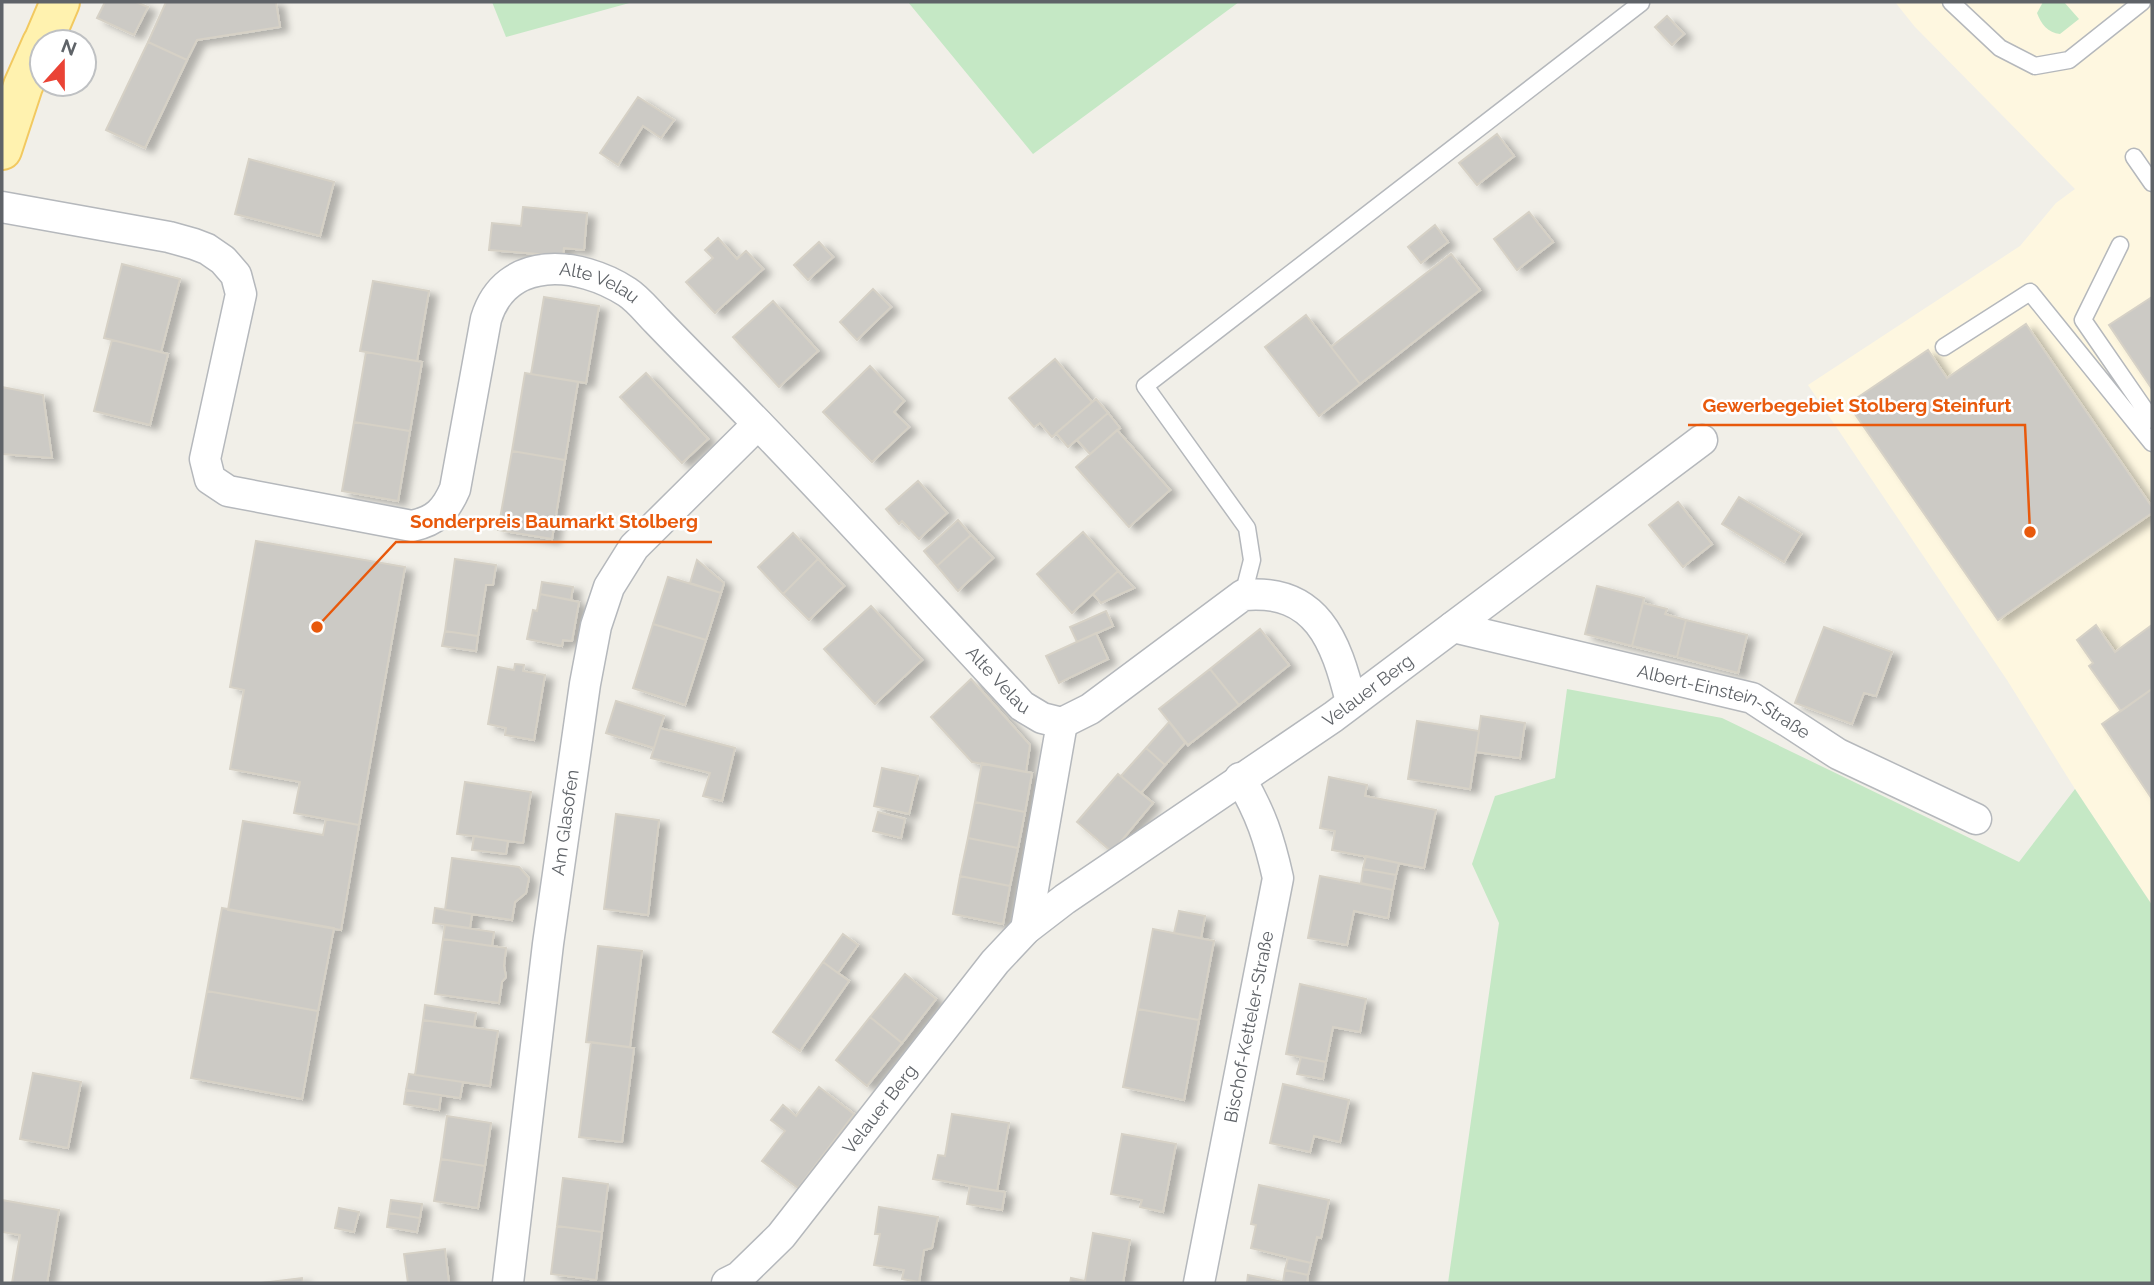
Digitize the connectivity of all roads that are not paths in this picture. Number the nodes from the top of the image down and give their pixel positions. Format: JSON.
{"nodes":[{"id":1,"x":60,"y":2,"type":"edge"},
{"id":2,"x":1951,"y":2,"type":"edge"},
{"id":3,"x":2142,"y":2,"type":"edge"},
{"id":4,"x":1641,"y":3,"type":"edge"},
{"id":5,"x":49,"y":28,"type":"edge"},
{"id":6,"x":28,"y":75,"type":"edge"},
{"id":7,"x":2,"y":150,"type":"edge"},
{"id":8,"x":2134,"y":157,"type":"dead end"},
{"id":9,"x":2152,"y":183,"type":"edge"},
{"id":10,"x":2,"y":207,"type":"edge"},
{"id":11,"x":2120,"y":245,"type":"dead end"},
{"id":12,"x":1944,"y":347,"type":"dead end"},
{"id":13,"x":2152,"y":420,"type":"edge"},
{"id":14,"x":758,"y":424,"type":"junction"},
{"id":15,"x":1702,"y":440,"type":"dead end"},
{"id":16,"x":2152,"y":443,"type":"edge"},
{"id":17,"x":1243,"y":595,"type":"junction"},
{"id":18,"x":1453,"y":627,"type":"junction"},
{"id":19,"x":1351,"y":702,"type":"junction"},
{"id":20,"x":1062,"y":723,"type":"junction"},
{"id":21,"x":1240,"y":778,"type":"junction"},
{"id":22,"x":1976,"y":819,"type":"dead end"},
{"id":23,"x":1026,"y":929,"type":"junction"},
{"id":24,"x":736,"y":1281,"type":"edge"},
{"id":25,"x":508,"y":1283,"type":"edge"},
{"id":26,"x":1199,"y":1283,"type":"edge"}],
"edges":[{"from":1,"to":5,"type":"main road"},
{"from":2,"to":3,"type":"lane"},
{"from":4,"to":17,"type":"lane"},
{"from":6,"to":7,"type":"main road"},
{"from":8,"to":9,"type":"lane"},
{"from":10,"to":14,"type":"street","name":"Alte Velau"},
{"from":11,"to":13,"type":"lane"},
{"from":12,"to":16,"type":"lane"},
{"from":14,"to":20,"type":"street","name":"Alte Velau"},
{"from":14,"to":25,"type":"street","name":"Am Glasofen"},
{"from":15,"to":18,"type":"street","name":"Velauer Berg"},
{"from":17,"to":19,"type":"street"},
{"from":17,"to":20,"type":"street"},
{"from":18,"to":19,"type":"street","name":"Velauer Berg"},
{"from":18,"to":22,"type":"street","name":"Albert-Einstein-Straße"},
{"from":19,"to":21,"type":"street","name":"Velauer Berg"},
{"from":20,"to":23,"type":"street"},
{"from":21,"to":23,"type":"street","name":"Velauer Berg"},
{"from":21,"to":26,"type":"street","name":"Bischof-Ketteler-Straße"},
{"from":23,"to":24,"type":"street","name":"Velauer Berg"}]}
